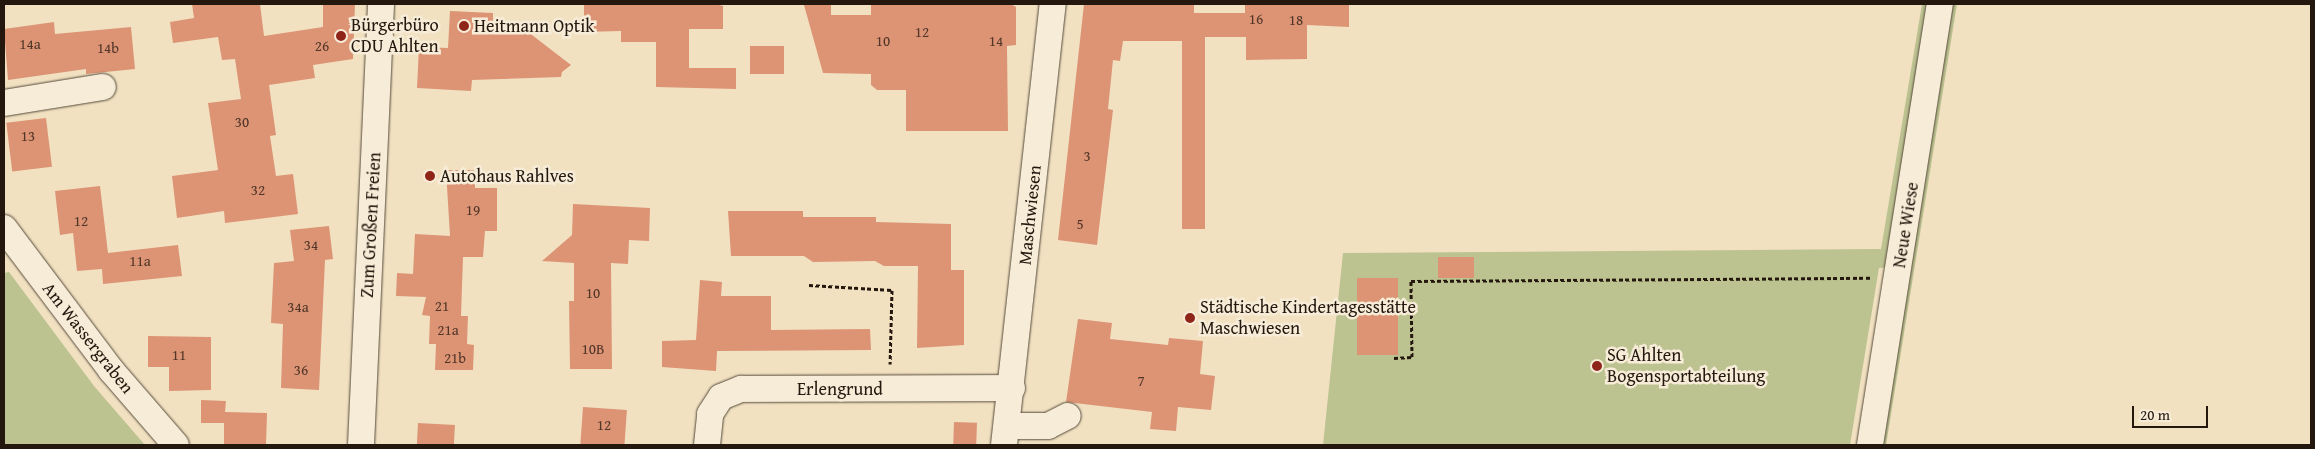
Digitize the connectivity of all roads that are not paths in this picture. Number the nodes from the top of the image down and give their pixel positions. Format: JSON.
{"nodes":[{"id":1,"x":381,"y":4,"type":"edge"},
{"id":2,"x":1054,"y":4,"type":"edge"},
{"id":3,"x":1940,"y":4,"type":"edge"},
{"id":4,"x":103,"y":87,"type":"dead end"},
{"id":5,"x":4,"y":103,"type":"edge"},
{"id":6,"x":4,"y":228,"type":"edge"},
{"id":7,"x":1012,"y":388,"type":"junction"},
{"id":8,"x":1068,"y":416,"type":"dead end"},
{"id":9,"x":1005,"y":436,"type":"edge"},
{"id":10,"x":176,"y":445,"type":"edge"},
{"id":11,"x":361,"y":445,"type":"edge"},
{"id":12,"x":707,"y":445,"type":"edge"},
{"id":13,"x":1870,"y":445,"type":"edge"}],
"edges":[{"from":1,"to":11,"type":"street","name":"Zum Großen Freien"},
{"from":2,"to":7,"type":"street","name":"Maschwiesen"},
{"from":3,"to":13,"type":"street","name":"Neue Wiese"},
{"from":4,"to":5,"type":"street"},
{"from":6,"to":10,"type":"street","name":"Am Wassergraben"},
{"from":7,"to":9,"type":"street","name":"Maschwiesen"},
{"from":7,"to":12,"type":"street","name":"Erlengrund"},
{"from":8,"to":9,"type":"street","name":"Maschwiesen"}]}
